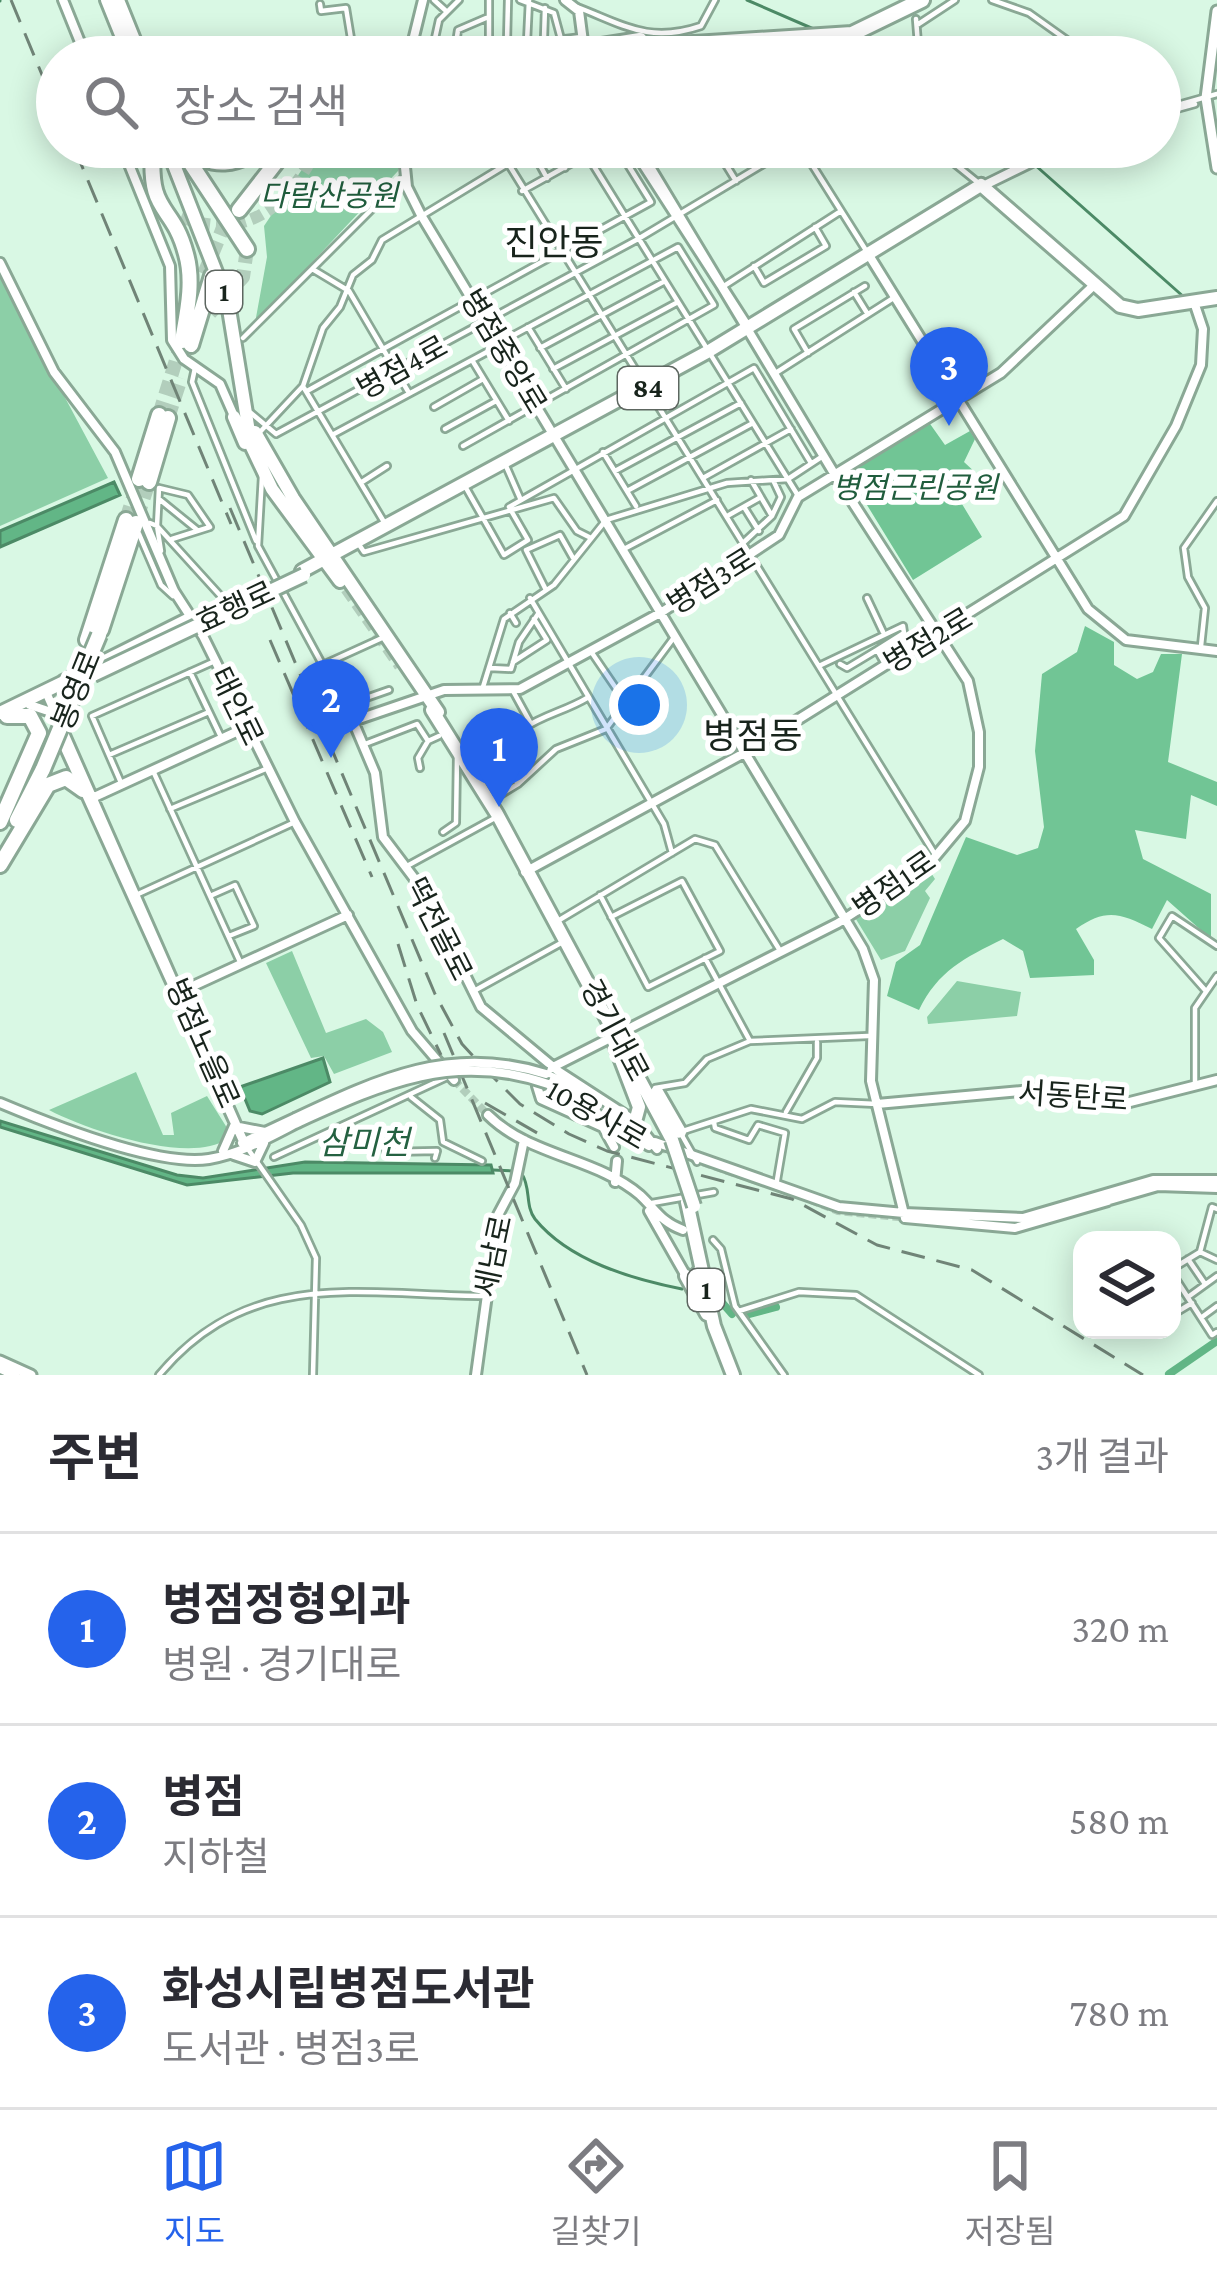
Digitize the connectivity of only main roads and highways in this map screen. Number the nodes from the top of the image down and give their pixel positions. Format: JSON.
{"nodes":[{"id":1,"x":107,"y":0,"type":"edge"},
{"id":2,"x":118,"y":0,"type":"edge"},
{"id":3,"x":922,"y":0,"type":"edge"},
{"id":4,"x":1217,"y":11,"type":"edge"},
{"id":5,"x":122,"y":36,"type":"edge"},
{"id":6,"x":133,"y":36,"type":"edge"},
{"id":7,"x":836,"y":36,"type":"edge"},
{"id":8,"x":1211,"y":98,"type":"edge"},
{"id":9,"x":152,"y":168,"type":"edge"},
{"id":10,"x":156,"y":168,"type":"edge"},
{"id":11,"x":184,"y":168,"type":"edge"},
{"id":12,"x":185,"y":168,"type":"edge"},
{"id":13,"x":191,"y":168,"type":"edge"},
{"id":14,"x":263,"y":168,"type":"edge"},
{"id":15,"x":270,"y":168,"type":"edge"},
{"id":16,"x":1217,"y":168,"type":"edge"},
{"id":17,"x":181,"y":217,"type":"dead end"},
{"id":18,"x":247,"y":249,"type":"dead end"},
{"id":19,"x":208,"y":275,"type":"tunnel mouth"},
{"id":20,"x":1217,"y":298,"type":"edge"},
{"id":21,"x":210,"y":314,"type":"tunnel mouth"},
{"id":22,"x":187,"y":343,"type":"junction"},
{"id":23,"x":241,"y":412,"type":"junction"},
{"id":24,"x":164,"y":417,"type":"tunnel mouth"},
{"id":25,"x":556,"y":436,"type":"junction"},
{"id":26,"x":257,"y":441,"type":"junction"},
{"id":27,"x":144,"y":480,"type":"tunnel mouth"},
{"id":28,"x":466,"y":486,"type":"junction"},
{"id":29,"x":138,"y":524,"type":"tunnel mouth"},
{"id":30,"x":316,"y":543,"type":"dead end"},
{"id":31,"x":359,"y":544,"type":"junction"},
{"id":32,"x":329,"y":560,"type":"junction"},
{"id":33,"x":194,"y":622,"type":"road end"},
{"id":34,"x":67,"y":684,"type":"junction"},
{"id":35,"x":429,"y":705,"type":"junction"},
{"id":36,"x":2,"y":716,"type":"edge"},
{"id":37,"x":40,"y":764,"type":"junction"},
{"id":38,"x":85,"y":790,"type":"road end"},
{"id":39,"x":493,"y":812,"type":"junction"},
{"id":40,"x":0,"y":822,"type":"edge"},
{"id":41,"x":0,"y":832,"type":"edge"},
{"id":42,"x":0,"y":850,"type":"edge"},
{"id":43,"x":0,"y":865,"type":"edge"},
{"id":44,"x":525,"y":872,"type":"junction"},
{"id":45,"x":614,"y":1033,"type":"junction"},
{"id":46,"x":632,"y":1120,"type":"road end"},
{"id":47,"x":667,"y":1141,"type":"junction"},
{"id":48,"x":690,"y":1204,"type":"junction"},
{"id":49,"x":701,"y":1269,"type":"junction"},
{"id":50,"x":714,"y":1326,"type":"junction"},
{"id":51,"x":0,"y":1365,"type":"edge"},
{"id":52,"x":15,"y":1375,"type":"edge"},
{"id":53,"x":31,"y":1375,"type":"edge"},
{"id":54,"x":737,"y":1375,"type":"edge"}],
"edges":[{"from":1,"to":5,"type":"main road"},
{"from":2,"to":6,"type":"main road"},
{"from":3,"to":7,"type":"highway"},
{"from":4,"to":8,"type":"main road"},
{"from":8,"to":16,"type":"main road"},
{"from":9,"to":22,"type":"highway"},
{"from":10,"to":17,"type":"main road"},
{"from":11,"to":23,"type":"main road","number":"1"},
{"from":12,"to":23,"type":"main road","number":"1"},
{"from":13,"to":18,"type":"highway"},
{"from":14,"to":15,"type":"highway"},
{"from":19,"to":22,"type":"highway"},
{"from":20,"to":25,"type":"main road","name":"효행로","number":"84"},
{"from":21,"to":22,"type":"highway"},
{"from":23,"to":26,"type":"main road","number":"1"},
{"from":23,"to":26,"type":"main road"},
{"from":24,"to":27,"type":"highway"},
{"from":25,"to":28,"type":"main road","name":"효행로","number":"84"},
{"from":25,"to":28,"type":"main road","name":"효행로","number":"84"},
{"from":26,"to":30,"type":"main road","number":"1"},
{"from":26,"to":32,"type":"main road"},
{"from":26,"to":32,"type":"main road"},
{"from":28,"to":31,"type":"main road","name":"효행로","number":"84"},
{"from":28,"to":31,"type":"main road","name":"효행로","number":"84"},
{"from":29,"to":37,"type":"highway","name":"봉영로","bridge":true},
{"from":31,"to":32,"type":"main road","name":"효행로","number":"84"},
{"from":32,"to":34,"type":"main road","name":"효행로","number":"84","bridge":true},
{"from":32,"to":35,"type":"main road"},
{"from":32,"to":35,"type":"main road"},
{"from":33,"to":34,"type":"main road"},
{"from":34,"to":36,"type":"main road","number":"84"},
{"from":35,"to":39,"type":"main road","name":"경기대로","number":"1"},
{"from":35,"to":39,"type":"main road","name":"경기대로"},
{"from":36,"to":40,"type":"highway"},
{"from":37,"to":41,"type":"highway","name":"봉영로"},
{"from":37,"to":42,"type":"highway","name":"봉영로"},
{"from":38,"to":43,"type":"highway"},
{"from":39,"to":44,"type":"main road","name":"경기대로","number":"1"},
{"from":44,"to":45,"type":"main road","name":"경기대로","number":"1"},
{"from":44,"to":45,"type":"main road","name":"경기대로","number":"1"},
{"from":45,"to":46,"type":"main road"},
{"from":45,"to":47,"type":"main road","name":"경기대로","number":"1"},
{"from":45,"to":47,"type":"main road"},
{"from":47,"to":48,"type":"main road","name":"경기대로","number":"1","bridge":true},
{"from":48,"to":49,"type":"main road","name":"경기대로","number":"1"},
{"from":48,"to":54,"type":"main road","name":"경기대로","number":"1"},
{"from":49,"to":50,"type":"main road","name":"경기대로","number":"1"},
{"from":49,"to":50,"type":"main road"},
{"from":50,"to":54,"type":"main road","name":"경기대로","number":"1"},
{"from":51,"to":52,"type":"main road"},
{"from":51,"to":53,"type":"main road"}]}
